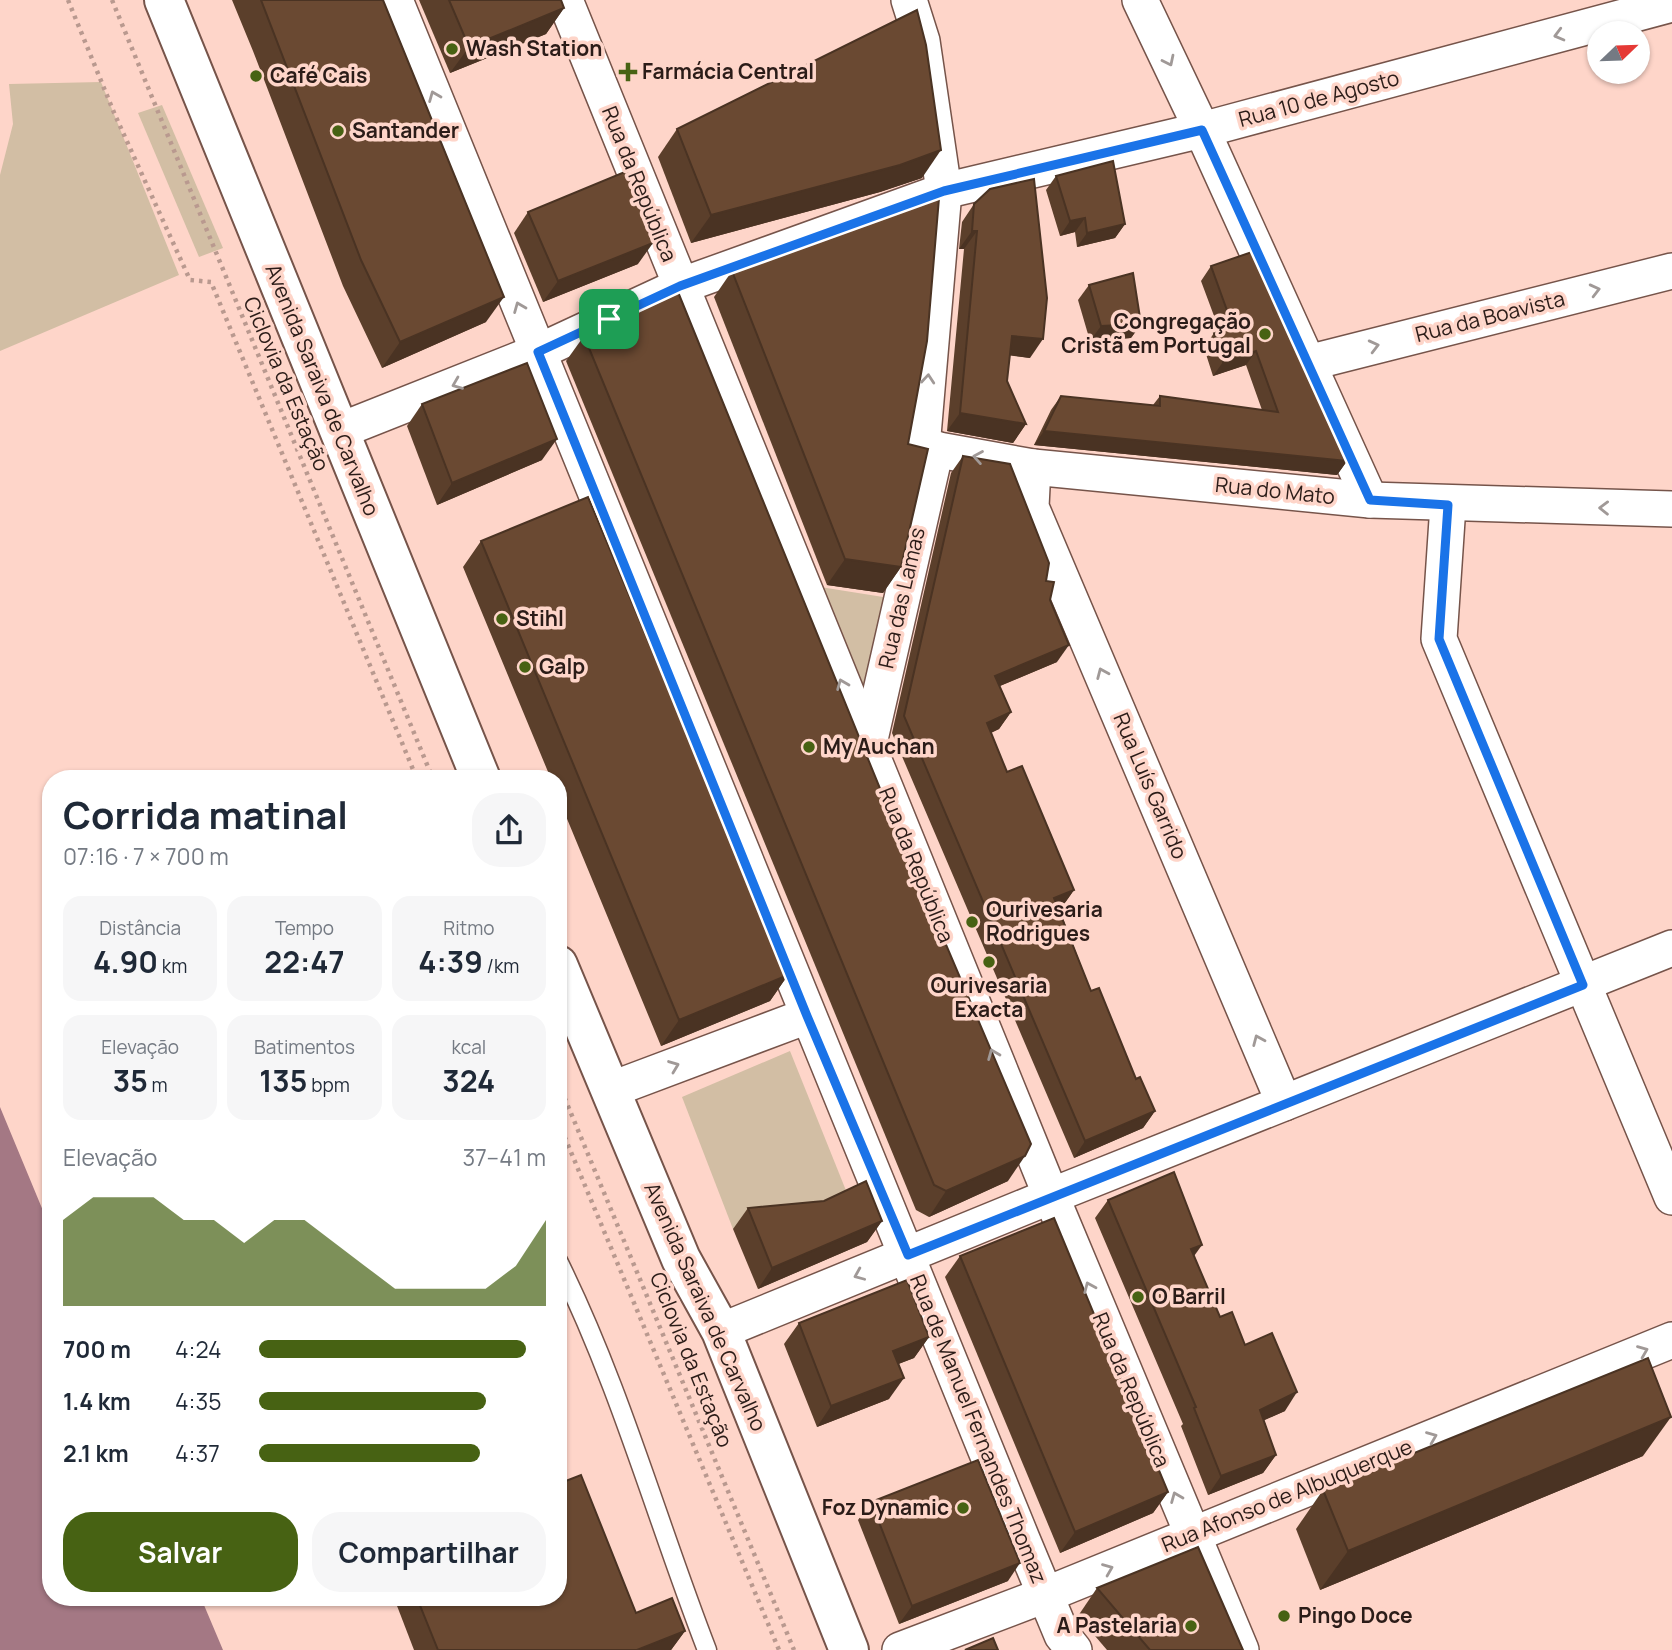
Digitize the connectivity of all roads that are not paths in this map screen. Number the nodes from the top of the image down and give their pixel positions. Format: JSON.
{"nodes":[{"id":1,"x":164,"y":0,"type":"edge"},
{"id":2,"x":395,"y":0,"type":"edge"},
{"id":3,"x":565,"y":0,"type":"edge"},
{"id":4,"x":909,"y":0,"type":"edge"},
{"id":5,"x":1140,"y":0,"type":"edge"},
{"id":6,"x":1672,"y":4,"type":"edge"},
{"id":7,"x":1202,"y":130,"type":"junction"},
{"id":8,"x":944,"y":191,"type":"junction"},
{"id":9,"x":1672,"y":271,"type":"edge"},
{"id":10,"x":680,"y":286,"type":"junction"},
{"id":11,"x":538,"y":352,"type":"junction"},
{"id":12,"x":1308,"y":363,"type":"junction"},
{"id":13,"x":339,"y":431,"type":"junction"},
{"id":14,"x":929,"y":448,"type":"junction"},
{"id":15,"x":1033,"y":467,"type":"junction"},
{"id":16,"x":1370,"y":500,"type":"junction"},
{"id":17,"x":1448,"y":505,"type":"junction"},
{"id":18,"x":1672,"y":509,"type":"edge"},
{"id":19,"x":868,"y":748,"type":"junction"},
{"id":20,"x":477,"y":770,"type":"edge"},
{"id":21,"x":1672,"y":948,"type":"edge"},
{"id":22,"x":1583,"y":985,"type":"junction"},
{"id":23,"x":567,"y":987,"type":"edge"},
{"id":24,"x":807,"y":1016,"type":"junction"},
{"id":25,"x":610,"y":1090,"type":"junction"},
{"id":26,"x":1284,"y":1103,"type":"junction"},
{"id":27,"x":1051,"y":1196,"type":"junction"},
{"id":28,"x":1672,"y":1197,"type":"edge"},
{"id":29,"x":908,"y":1255,"type":"junction"},
{"id":30,"x":567,"y":1279,"type":"edge"},
{"id":31,"x":721,"y":1331,"type":"junction"},
{"id":32,"x":1672,"y":1339,"type":"edge"},
{"id":33,"x":1191,"y":1535,"type":"junction"},
{"id":34,"x":1045,"y":1595,"type":"junction"},
{"id":35,"x":1068,"y":1645,"type":"edge"},
{"id":36,"x":707,"y":1650,"type":"edge"},
{"id":37,"x":849,"y":1650,"type":"edge"},
{"id":38,"x":900,"y":1650,"type":"edge"},
{"id":39,"x":1241,"y":1650,"type":"edge"}],
"edges":[{"from":1,"to":13,"type":"main road","name":"Avenida Saraiva de Carvalho"},
{"from":11,"to":2,"type":"street","name":"Rua de Manuel Fernandes Thomaz","one_way":true},
{"from":3,"to":10,"type":"street","name":"Rua da República"},
{"from":4,"to":8,"type":"street","name":"Rua das Lamas"},
{"from":5,"to":7,"type":"street","one_way":true},
{"from":6,"to":7,"type":"street","name":"Rua 10 de Agosto","one_way":true},
{"from":7,"to":8,"type":"street","name":"Rua 10 de Agosto"},
{"from":7,"to":12,"type":"street"},
{"from":8,"to":10,"type":"street","name":"Rua 10 de Agosto"},
{"from":14,"to":8,"type":"street","name":"Rua das Lamas","one_way":true},
{"from":12,"to":9,"type":"street","name":"Rua da Boavista","one_way":true},
{"from":10,"to":11,"type":"street","name":"Rua 10 de Agosto"},
{"from":19,"to":10,"type":"street","name":"Rua da República","one_way":true},
{"from":11,"to":13,"type":"street","name":"Rua 10 de Agosto","one_way":true},
{"from":11,"to":24,"type":"street","name":"Rua de Manuel Fernandes Thomaz"},
{"from":12,"to":16,"type":"street"},
{"from":13,"to":20,"type":"main road","name":"Avenida Saraiva de Carvalho"},
{"from":15,"to":14,"type":"street","name":"Rua do Mato","one_way":true},
{"from":14,"to":19,"type":"street","name":"Rua das Lamas"},
{"from":15,"to":16,"type":"street","name":"Rua do Mato"},
{"from":26,"to":15,"type":"street","name":"Rua Luís Garrido","one_way":true},
{"from":16,"to":17,"type":"street","name":"Rua do Mato"},
{"from":18,"to":17,"type":"street","name":"Rua do Mato","one_way":true},
{"from":17,"to":22,"type":"street"},
{"from":27,"to":19,"type":"street","name":"Rua da República","one_way":true},
{"from":21,"to":22,"type":"street"},
{"from":22,"to":26,"type":"street"},
{"from":22,"to":28,"type":"street"},
{"from":23,"to":25,"type":"main road","name":"Avenida Saraiva de Carvalho"},
{"from":25,"to":24,"type":"street","one_way":true},
{"from":24,"to":29,"type":"street","name":"Rua de Manuel Fernandes Thomaz"},
{"from":25,"to":31,"type":"main road","name":"Avenida Saraiva de Carvalho"},
{"from":26,"to":27,"type":"street"},
{"from":27,"to":29,"type":"street"},
{"from":33,"to":27,"type":"street","name":"Rua da República","one_way":true},
{"from":29,"to":31,"type":"street","one_way":true},
{"from":29,"to":34,"type":"street","name":"Rua de Manuel Fernandes Thomaz"},
{"from":30,"to":36,"type":"lane"},
{"from":31,"to":37,"type":"main road","name":"Avenida Saraiva de Carvalho"},
{"from":33,"to":32,"type":"street","name":"Rua Afonso de Albuquerque","one_way":true},
{"from":34,"to":33,"type":"street","name":"Rua Afonso de Albuquerque","one_way":true},
{"from":33,"to":39,"type":"street","name":"Rua da República"},
{"from":34,"to":35,"type":"street","name":"Rua de Manuel Fernandes Thomaz"},
{"from":34,"to":38,"type":"street","name":"Rua Afonso de Albuquerque"}]}
